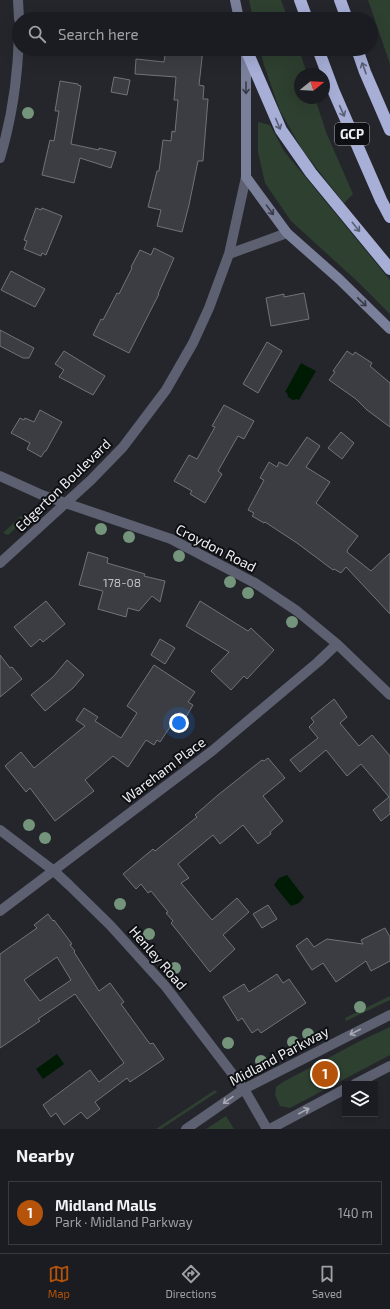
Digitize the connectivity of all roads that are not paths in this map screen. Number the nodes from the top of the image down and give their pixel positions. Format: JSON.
{"nodes":[{"id":1,"x":18,"y":0,"type":"edge"},
{"id":2,"x":235,"y":0,"type":"edge"},
{"id":3,"x":300,"y":0,"type":"edge"},
{"id":4,"x":340,"y":0,"type":"edge"},
{"id":5,"x":19,"y":12,"type":"edge"},
{"id":6,"x":238,"y":12,"type":"edge"},
{"id":7,"x":304,"y":12,"type":"edge"},
{"id":8,"x":344,"y":12,"type":"edge"},
{"id":9,"x":19,"y":56,"type":"edge"},
{"id":10,"x":246,"y":56,"type":"edge"},
{"id":11,"x":249,"y":56,"type":"edge"},
{"id":12,"x":321,"y":56,"type":"edge"},
{"id":13,"x":359,"y":56,"type":"edge"},
{"id":14,"x":390,"y":130,"type":"edge"},
{"id":15,"x":0,"y":158,"type":"edge"},
{"id":16,"x":246,"y":177,"type":"junction"},
{"id":17,"x":390,"y":217,"type":"edge"},
{"id":18,"x":287,"y":233,"type":"junction"},
{"id":19,"x":229,"y":254,"type":"junction"},
{"id":20,"x":390,"y":269,"type":"edge"},
{"id":21,"x":390,"y":329,"type":"edge"},
{"id":22,"x":0,"y":476,"type":"edge"},
{"id":23,"x":67,"y":504,"type":"junction"},
{"id":24,"x":0,"y":563,"type":"edge"},
{"id":25,"x":337,"y":644,"type":"junction"},
{"id":26,"x":390,"y":695,"type":"edge"},
{"id":27,"x":0,"y":830,"type":"edge"},
{"id":28,"x":54,"y":871,"type":"junction"},
{"id":29,"x":0,"y":910,"type":"edge"},
{"id":30,"x":390,"y":1015,"type":"edge"},
{"id":31,"x":390,"y":1066,"type":"edge"},
{"id":32,"x":361,"y":1081,"type":"edge"},
{"id":33,"x":244,"y":1089,"type":"junction"},
{"id":34,"x":342,"y":1091,"type":"edge"},
{"id":35,"x":186,"y":1129,"type":"edge"},
{"id":36,"x":268,"y":1129,"type":"edge"}],
"edges":[{"from":1,"to":5,"type":"street"},
{"from":2,"to":6,"type":"main road"},
{"from":3,"to":7,"type":"highway"},
{"from":4,"to":8,"type":"highway"},
{"from":9,"to":15,"type":"street"},
{"from":10,"to":16,"type":"main road","one_way":true},
{"from":11,"to":20,"type":"highway","one_way":true},
{"from":12,"to":17,"type":"highway","number":"GCP","one_way":true},
{"from":14,"to":13,"type":"highway","number":"GCP","one_way":true},
{"from":16,"to":18,"type":"main road","one_way":true},
{"from":16,"to":19,"type":"street","name":"Edgerton Boulevard"},
{"from":18,"to":19,"type":"street"},
{"from":18,"to":21,"type":"main road","one_way":true},
{"from":19,"to":23,"type":"street","name":"Edgerton Boulevard"},
{"from":22,"to":23,"type":"street","name":"Croydon Road"},
{"from":23,"to":24,"type":"street","name":"Edgerton Boulevard"},
{"from":23,"to":25,"type":"street","name":"Croydon Road"},
{"from":25,"to":26,"type":"street","name":"Croydon Road"},
{"from":25,"to":28,"type":"street","name":"Wareham Place"},
{"from":27,"to":28,"type":"street","name":"Henley Road"},
{"from":28,"to":29,"type":"street","name":"Wareham Place"},
{"from":28,"to":33,"type":"street","name":"Henley Road"},
{"from":30,"to":33,"type":"street","name":"Midland Parkway","one_way":true},
{"from":31,"to":32,"type":"street"},
{"from":33,"to":35,"type":"street","name":"Midland Parkway","one_way":true},
{"from":33,"to":36,"type":"street","name":"Henley Road"},
{"from":36,"to":34,"type":"street","one_way":true}]}
